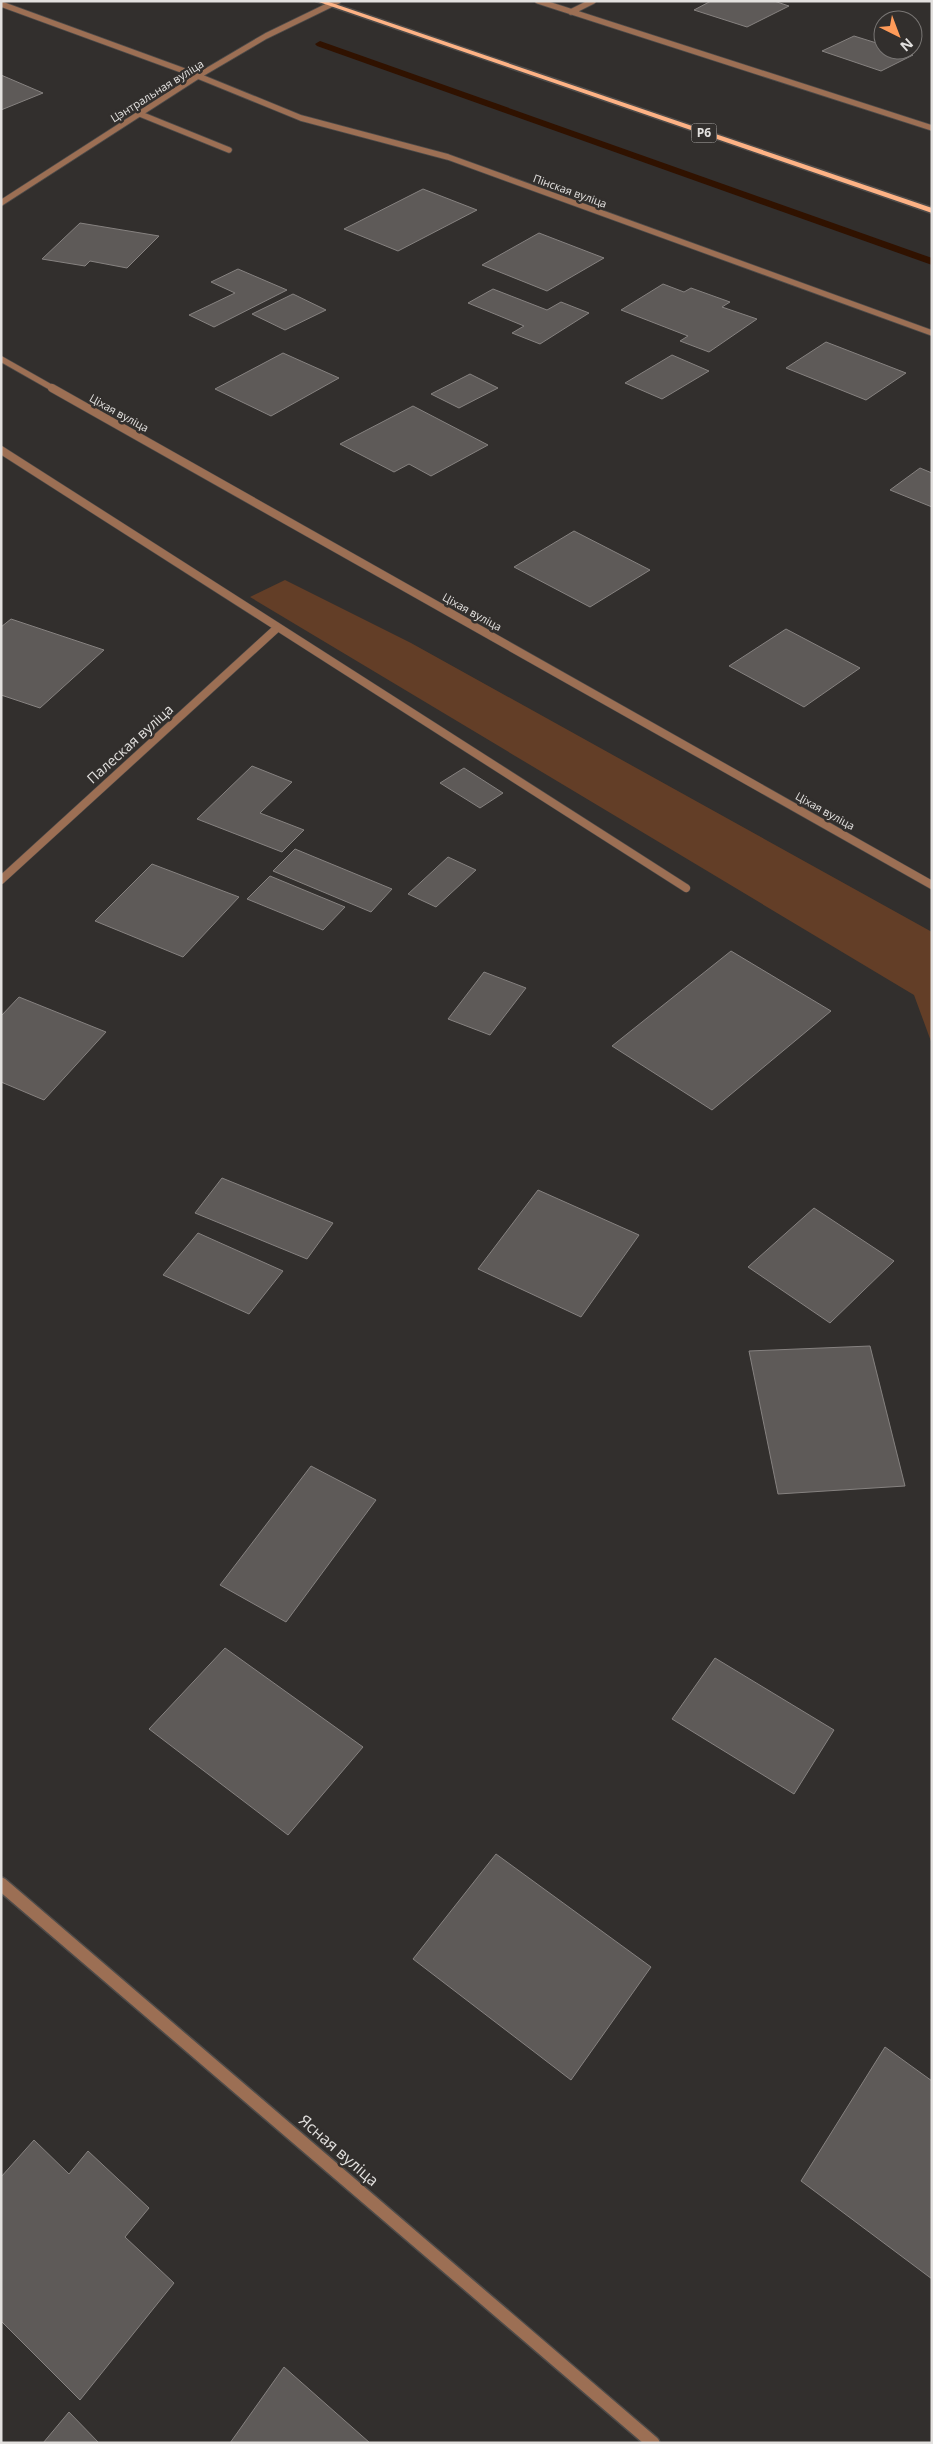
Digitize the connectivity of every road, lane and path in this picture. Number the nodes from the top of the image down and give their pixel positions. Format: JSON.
{"nodes":[{"id":1,"x":319,"y":1,"type":"edge"},
{"id":2,"x":338,"y":1,"type":"edge"},
{"id":3,"x":538,"y":1,"type":"edge"},
{"id":4,"x":593,"y":1,"type":"edge"},
{"id":5,"x":1,"y":4,"type":"edge"},
{"id":6,"x":329,"y":5,"type":"junction"},
{"id":7,"x":571,"y":12,"type":"junction"},
{"id":8,"x":198,"y":76,"type":"junction"},
{"id":9,"x":140,"y":114,"type":"junction"},
{"id":10,"x":932,"y":128,"type":"edge"},
{"id":11,"x":229,"y":150,"type":"dead end"},
{"id":12,"x":1,"y":202,"type":"edge"},
{"id":13,"x":932,"y":211,"type":"edge"},
{"id":14,"x":932,"y":333,"type":"edge"},
{"id":15,"x":1,"y":360,"type":"edge"},
{"id":16,"x":1,"y":450,"type":"edge"},
{"id":17,"x":277,"y":628,"type":"junction"},
{"id":18,"x":1,"y":880,"type":"edge"},
{"id":19,"x":932,"y":885,"type":"edge"},
{"id":20,"x":686,"y":888,"type":"dead end"},
{"id":21,"x":1,"y":1884,"type":"edge"},
{"id":22,"x":653,"y":2443,"type":"edge"}],
"edges":[{"from":1,"to":6,"type":"main road","number":"Р6"},
{"from":2,"to":6,"type":"street","name":"Цэнтральная вуліца"},
{"from":3,"to":7,"type":"street"},
{"from":4,"to":7,"type":"street"},
{"from":5,"to":8,"type":"street","name":"Пінская вуліца"},
{"from":6,"to":8,"type":"street","name":"Цэнтральная вуліца"},
{"from":6,"to":13,"type":"main road","number":"Р6"},
{"from":7,"to":10,"type":"street"},
{"from":8,"to":9,"type":"street","name":"Цэнтральная вуліца"},
{"from":8,"to":14,"type":"street","name":"Пінская вуліца"},
{"from":9,"to":11,"type":"street"},
{"from":9,"to":12,"type":"street","name":"Цэнтральная вуліца"},
{"from":15,"to":19,"type":"street","name":"Ціхая вуліца"},
{"from":16,"to":17,"type":"street"},
{"from":17,"to":18,"type":"street","name":"Палеская вуліца"},
{"from":17,"to":20,"type":"street"},
{"from":21,"to":22,"type":"street","name":"Ясная вуліца"}]}
